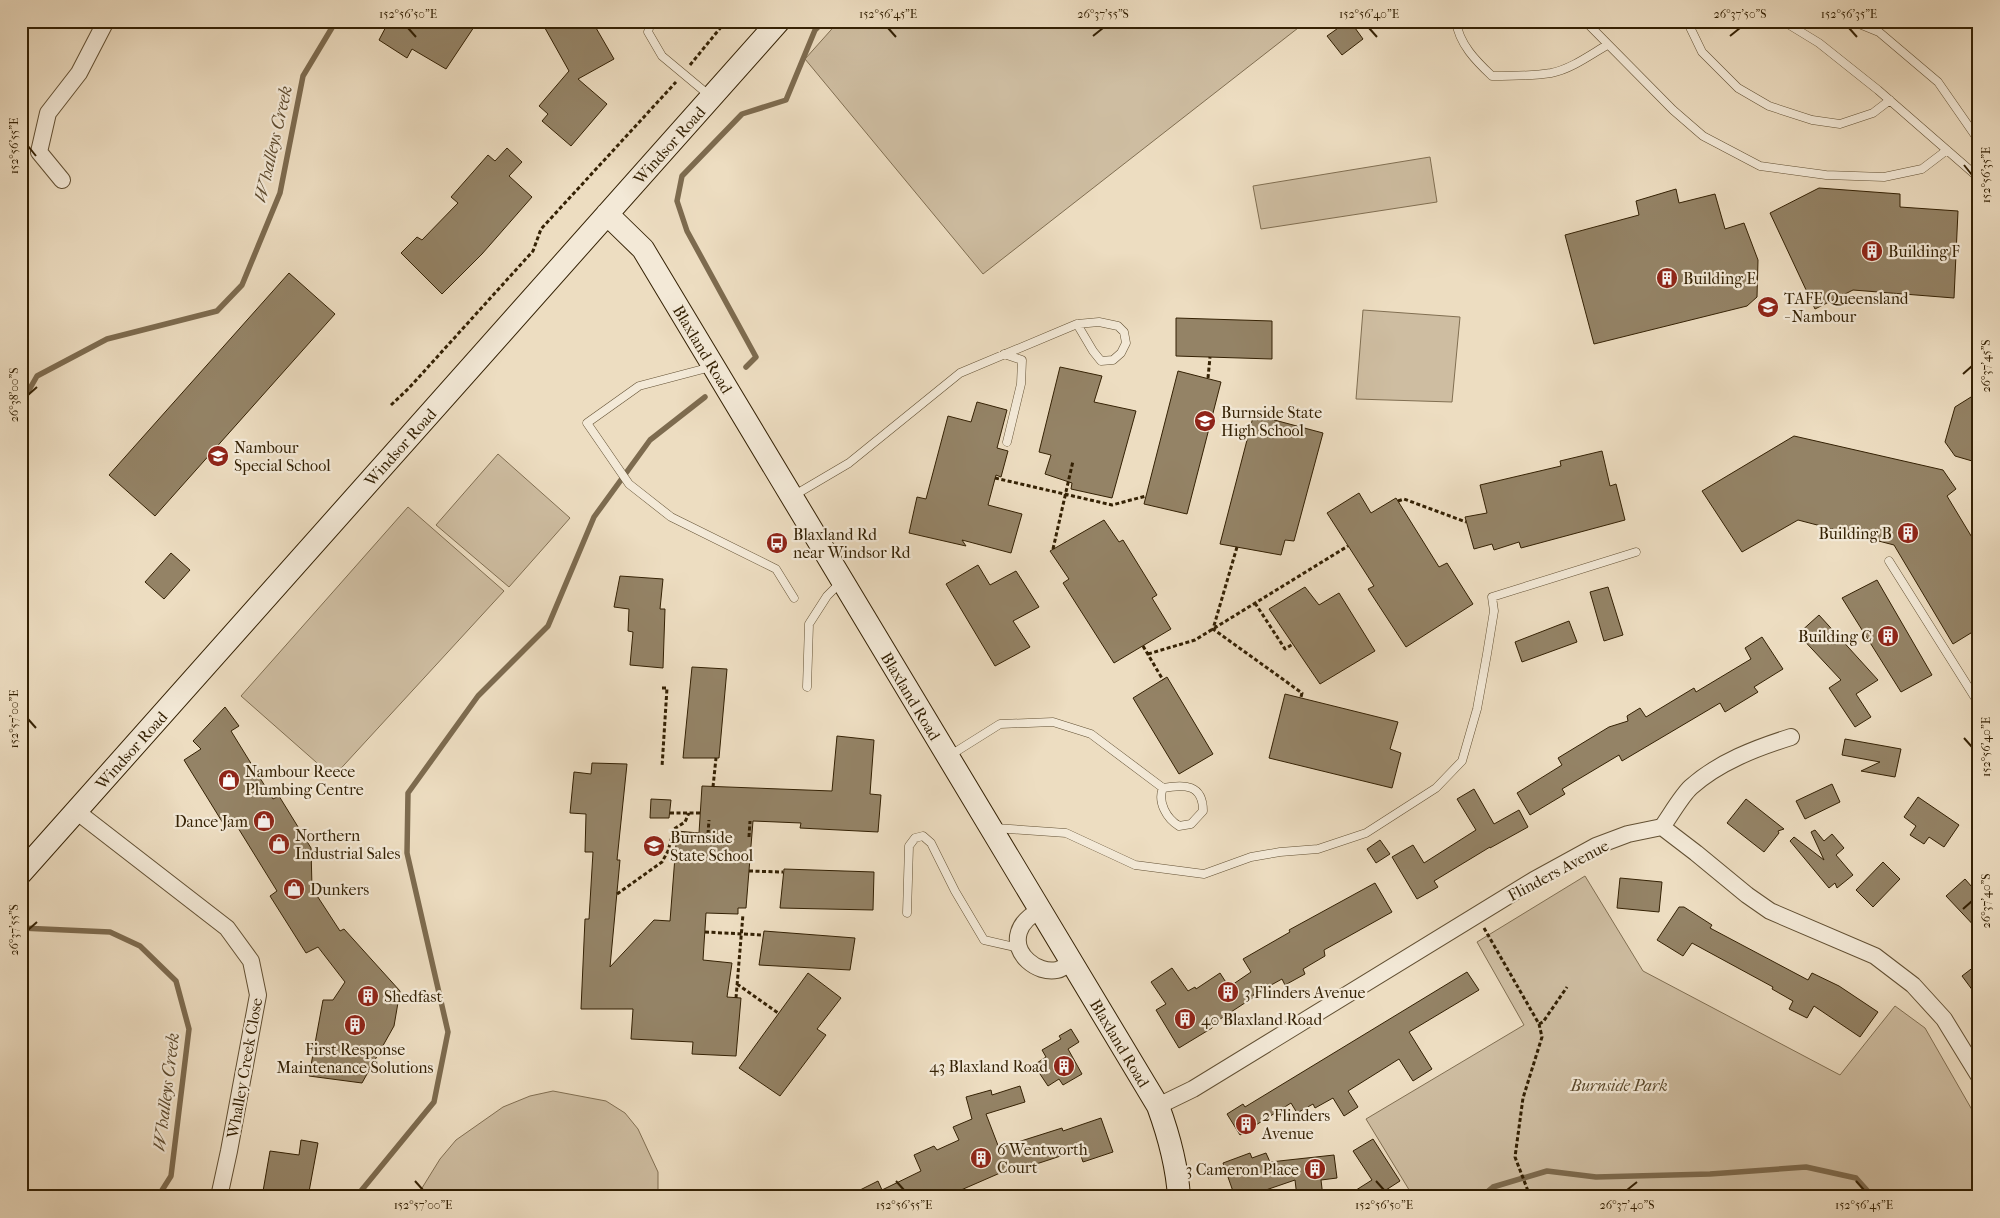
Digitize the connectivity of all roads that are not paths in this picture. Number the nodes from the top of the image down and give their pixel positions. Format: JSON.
{"nodes":[{"id":1,"x":106,"y":21,"type":"edge"},
{"id":2,"x":651,"y":21,"type":"edge"},
{"id":3,"x":779,"y":21,"type":"edge"},
{"id":4,"x":1456,"y":21,"type":"edge"},
{"id":5,"x":1585,"y":21,"type":"edge"},
{"id":6,"x":1687,"y":21,"type":"edge"},
{"id":7,"x":1783,"y":21,"type":"edge"},
{"id":8,"x":1852,"y":21,"type":"edge"},
{"id":9,"x":1607,"y":45,"type":"junction"},
{"id":10,"x":712,"y":98,"type":"junction"},
{"id":11,"x":1890,"y":100,"type":"junction"},
{"id":12,"x":1979,"y":141,"type":"edge"},
{"id":13,"x":1947,"y":150,"type":"junction"},
{"id":14,"x":1979,"y":178,"type":"edge"},
{"id":15,"x":62,"y":180,"type":"dead end"},
{"id":16,"x":607,"y":214,"type":"junction"},
{"id":17,"x":1077,"y":324,"type":"junction"},
{"id":18,"x":1004,"y":354,"type":"junction"},
{"id":19,"x":713,"y":366,"type":"junction"},
{"id":20,"x":1006,"y":442,"type":"dead end"},
{"id":21,"x":791,"y":497,"type":"junction"},
{"id":22,"x":1636,"y":552,"type":"dead end"},
{"id":23,"x":1889,"y":561,"type":"dead end"},
{"id":24,"x":842,"y":581,"type":"junction"},
{"id":25,"x":794,"y":598,"type":"dead end"},
{"id":26,"x":807,"y":686,"type":"dead end"},
{"id":27,"x":1979,"y":704,"type":"edge"},
{"id":28,"x":1791,"y":737,"type":"dead end"},
{"id":29,"x":948,"y":757,"type":"junction"},
{"id":30,"x":1163,"y":788,"type":"junction"},
{"id":31,"x":76,"y":811,"type":"junction"},
{"id":32,"x":1662,"y":827,"type":"junction"},
{"id":33,"x":990,"y":828,"type":"junction"},
{"id":34,"x":21,"y":873,"type":"edge"},
{"id":35,"x":1040,"y":910,"type":"junction"},
{"id":36,"x":906,"y":912,"type":"dead end"},
{"id":37,"x":1019,"y":948,"type":"junction"},
{"id":38,"x":1071,"y":962,"type":"junction"},
{"id":39,"x":1979,"y":1076,"type":"edge"},
{"id":40,"x":1158,"y":1106,"type":"junction"},
{"id":41,"x":219,"y":1197,"type":"edge"},
{"id":42,"x":1179,"y":1197,"type":"edge"}],
"edges":[{"from":1,"to":15,"type":"street"},
{"from":2,"to":10,"type":"lane"},
{"from":3,"to":10,"type":"street","name":"Windsor Road"},
{"from":4,"to":9,"type":"lane"},
{"from":5,"to":9,"type":"lane"},
{"from":6,"to":11,"type":"lane"},
{"from":7,"to":11,"type":"lane"},
{"from":8,"to":12,"type":"lane"},
{"from":9,"to":13,"type":"lane"},
{"from":10,"to":16,"type":"street","name":"Windsor Road"},
{"from":11,"to":13,"type":"lane"},
{"from":13,"to":14,"type":"lane"},
{"from":16,"to":19,"type":"street","name":"Blaxland Road"},
{"from":16,"to":31,"type":"street","name":"Windsor Road"},
{"from":17,"to":17,"type":"lane"},
{"from":17,"to":18,"type":"lane"},
{"from":18,"to":20,"type":"lane"},
{"from":18,"to":21,"type":"lane"},
{"from":19,"to":21,"type":"street","name":"Blaxland Road"},
{"from":19,"to":25,"type":"lane"},
{"from":21,"to":24,"type":"street","name":"Blaxland Road"},
{"from":22,"to":33,"type":"lane"},
{"from":23,"to":27,"type":"lane"},
{"from":24,"to":26,"type":"lane"},
{"from":24,"to":29,"type":"street","name":"Blaxland Road"},
{"from":28,"to":32,"type":"street"},
{"from":29,"to":30,"type":"lane"},
{"from":29,"to":33,"type":"street","name":"Blaxland Road"},
{"from":30,"to":30,"type":"lane"},
{"from":31,"to":34,"type":"street","name":"Windsor Road"},
{"from":31,"to":41,"type":"street","name":"Whalley Creek Close"},
{"from":32,"to":39,"type":"street"},
{"from":32,"to":40,"type":"street","name":"Flinders Avenue"},
{"from":33,"to":35,"type":"street","name":"Blaxland Road"},
{"from":35,"to":37,"type":"street"},
{"from":35,"to":38,"type":"street","name":"Blaxland Road"},
{"from":36,"to":37,"type":"lane"},
{"from":37,"to":38,"type":"street"},
{"from":38,"to":40,"type":"street","name":"Blaxland Road"},
{"from":40,"to":42,"type":"street","name":"Blaxland Road"}]}
